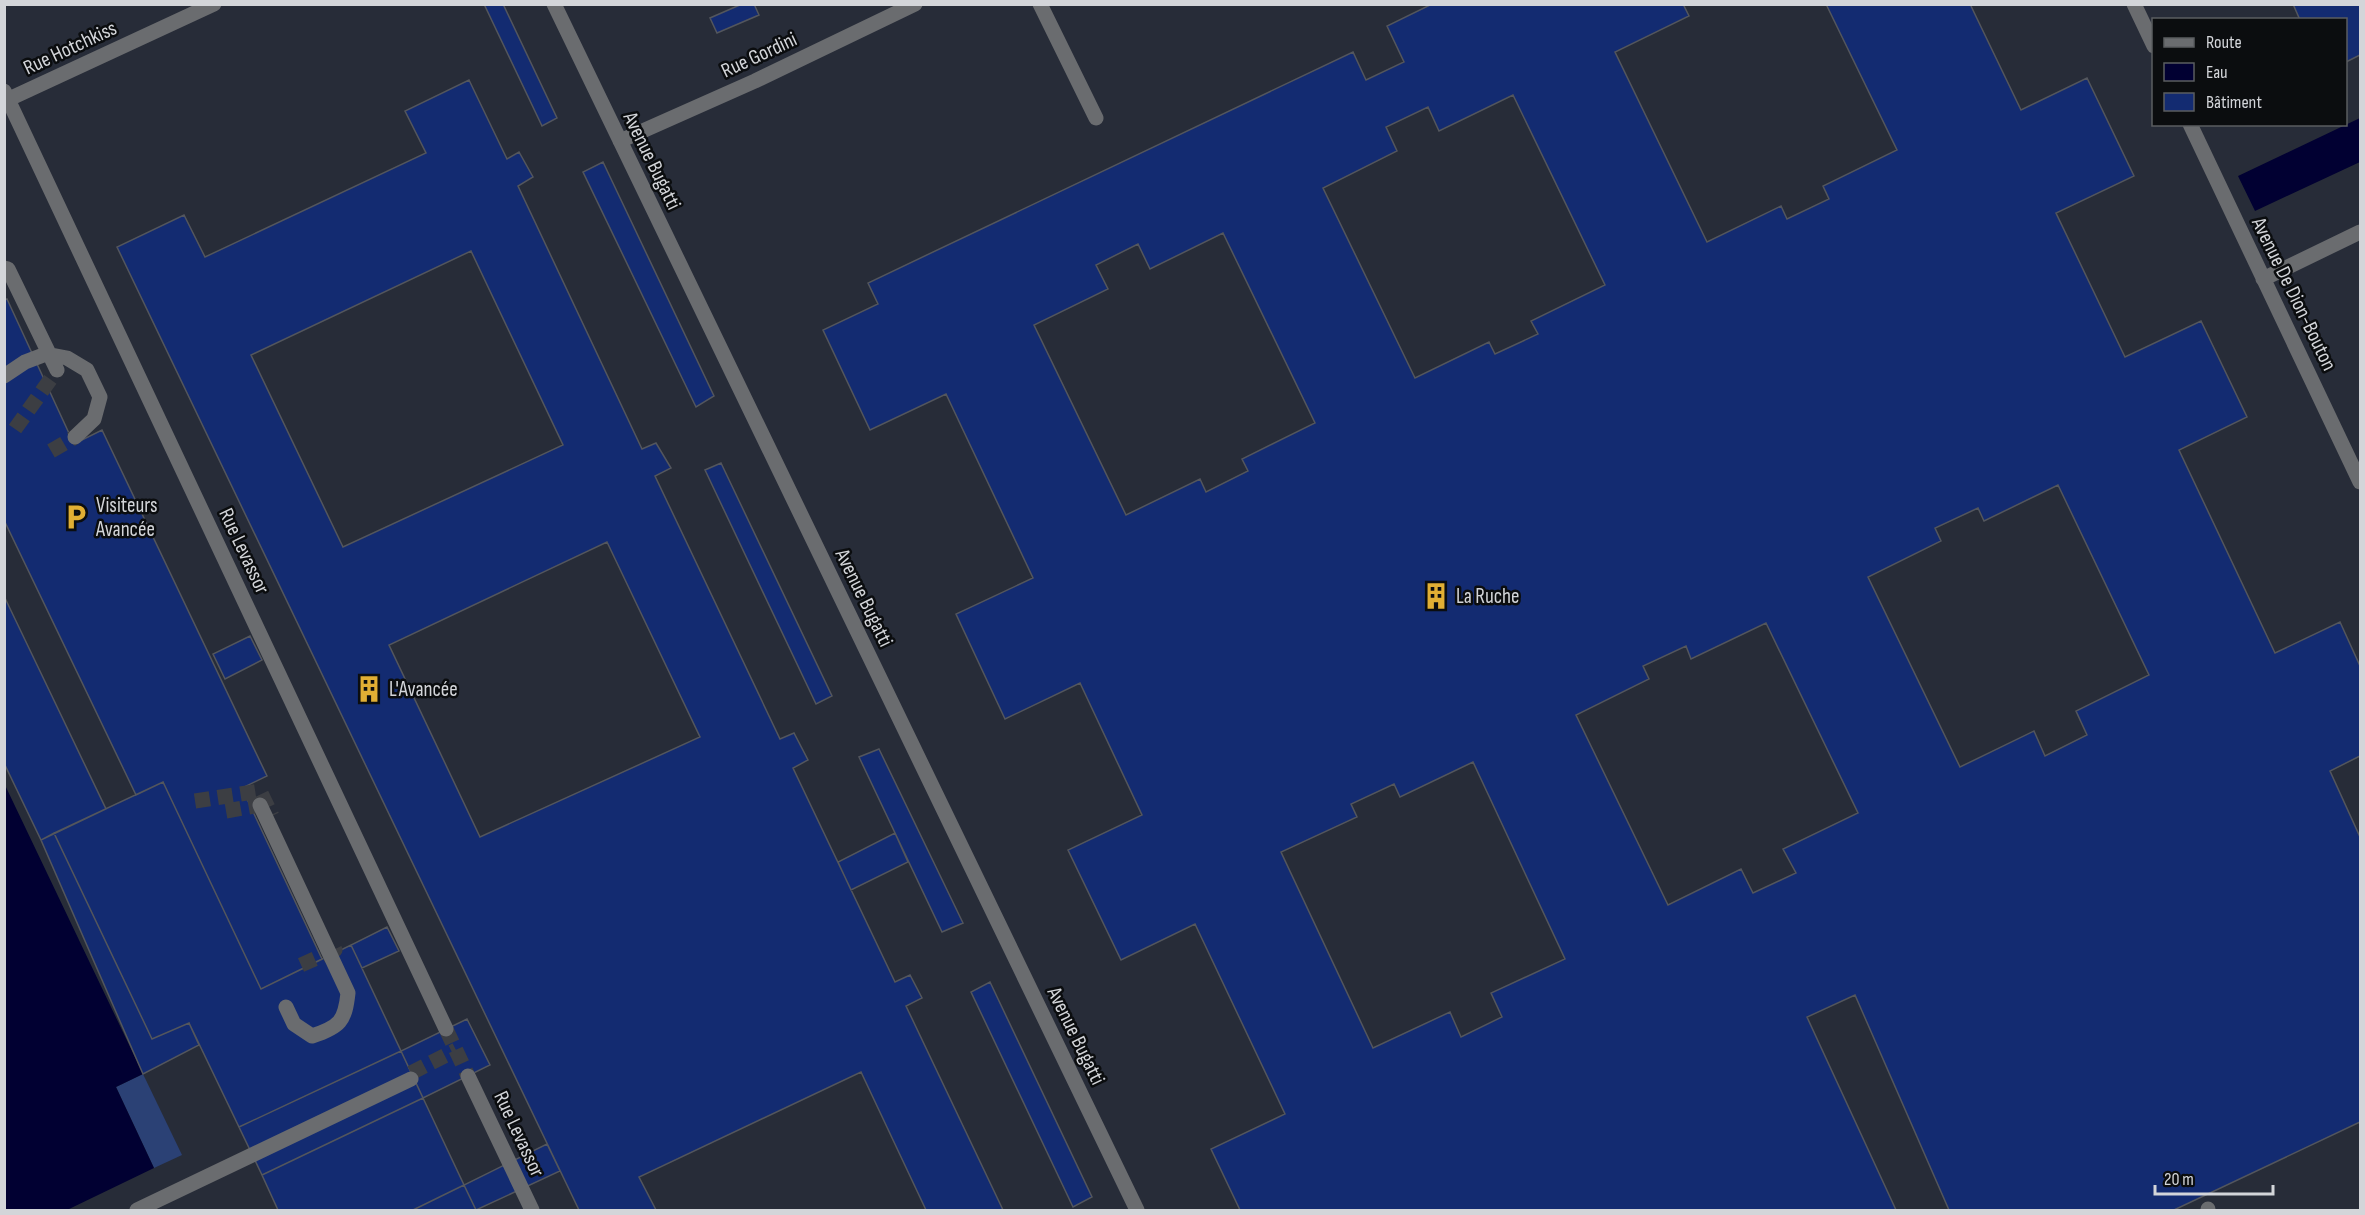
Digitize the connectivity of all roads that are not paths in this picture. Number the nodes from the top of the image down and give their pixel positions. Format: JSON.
{"nodes":[{"id":1,"x":214,"y":4,"type":"edge"},
{"id":2,"x":554,"y":4,"type":"edge"},
{"id":3,"x":915,"y":4,"type":"edge"},
{"id":4,"x":1040,"y":4,"type":"edge"},
{"id":5,"x":2134,"y":4,"type":"edge"},
{"id":6,"x":2152,"y":42,"type":"edge"},
{"id":7,"x":7,"y":95,"type":"edge"},
{"id":8,"x":1096,"y":118,"type":"dead end"},
{"id":9,"x":2191,"y":126,"type":"edge"},
{"id":10,"x":620,"y":141,"type":"junction"},
{"id":11,"x":2361,"y":232,"type":"edge"},
{"id":12,"x":4,"y":268,"type":"edge"},
{"id":13,"x":2263,"y":279,"type":"junction"},
{"id":14,"x":57,"y":370,"type":"dead end"},
{"id":15,"x":4,"y":376,"type":"edge"},
{"id":16,"x":75,"y":438,"type":"tunnel mouth"},
{"id":17,"x":2361,"y":482,"type":"edge"},
{"id":18,"x":260,"y":805,"type":"tunnel mouth"},
{"id":19,"x":286,"y":1007,"type":"dead end"},
{"id":20,"x":446,"y":1029,"type":"tunnel mouth"},
{"id":21,"x":468,"y":1076,"type":"tunnel mouth"},
{"id":22,"x":411,"y":1079,"type":"tunnel mouth"},
{"id":23,"x":137,"y":1210,"type":"edge"},
{"id":24,"x":532,"y":1210,"type":"edge"},
{"id":25,"x":1137,"y":1210,"type":"edge"}],
"edges":[{"from":1,"to":7,"type":"lane","name":"Rue Hotchkiss"},
{"from":2,"to":10,"type":"lane","name":"Avenue Bugatti"},
{"from":3,"to":10,"type":"lane","name":"Rue Gordini"},
{"from":4,"to":8,"type":"lane"},
{"from":5,"to":6,"type":"lane"},
{"from":7,"to":20,"type":"lane","name":"Rue Levassor"},
{"from":9,"to":13,"type":"lane","name":"Avenue De Dion-Bouton"},
{"from":10,"to":25,"type":"lane","name":"Avenue Bugatti"},
{"from":11,"to":13,"type":"lane"},
{"from":12,"to":14,"type":"lane"},
{"from":13,"to":17,"type":"lane","name":"Avenue De Dion-Bouton"},
{"from":15,"to":16,"type":"lane"},
{"from":18,"to":19,"type":"lane"},
{"from":21,"to":24,"type":"lane","name":"Rue Levassor"},
{"from":22,"to":23,"type":"lane"}]}
